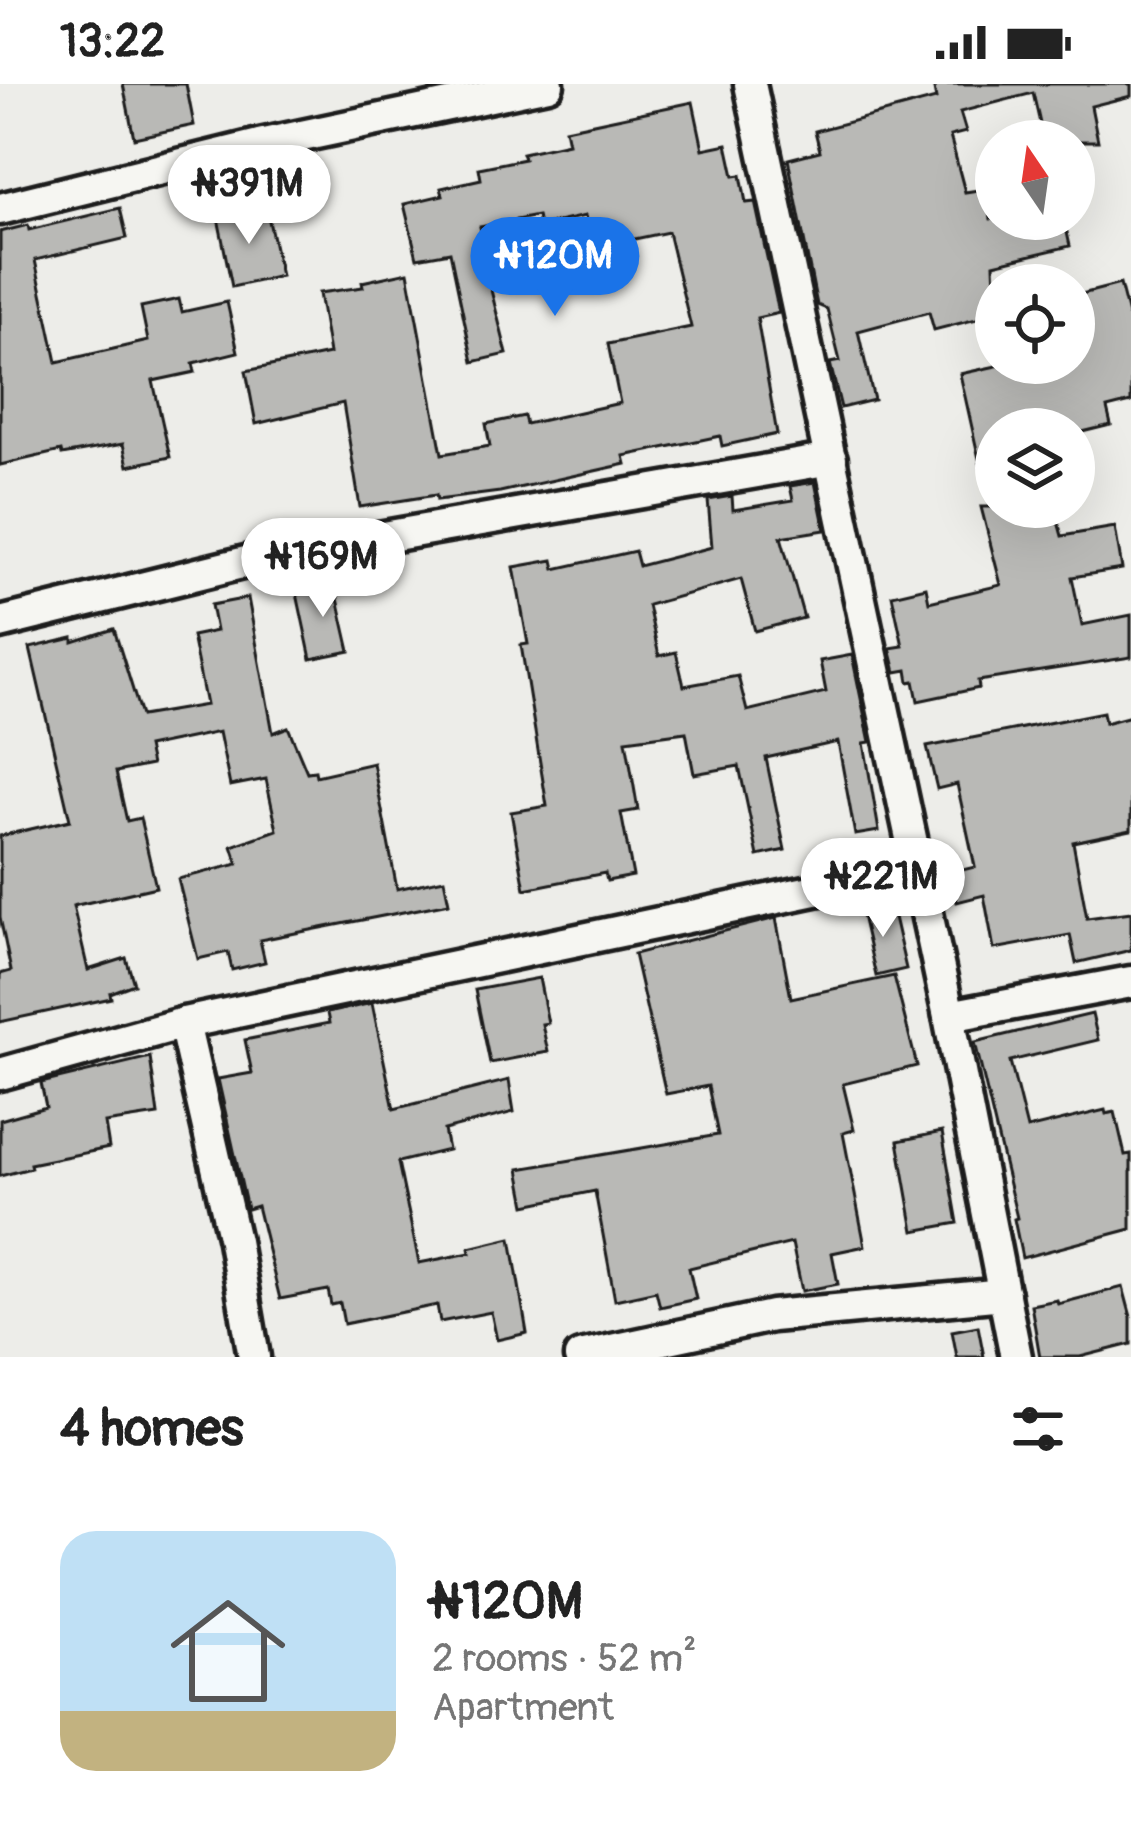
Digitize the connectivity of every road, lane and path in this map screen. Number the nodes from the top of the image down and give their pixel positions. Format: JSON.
{"nodes":[{"id":1,"x":548,"y":84,"type":"edge"},
{"id":2,"x":750,"y":84,"type":"edge"},
{"id":3,"x":0,"y":209,"type":"edge"},
{"id":4,"x":831,"y":459,"type":"junction"},
{"id":5,"x":0,"y":623,"type":"edge"},
{"id":6,"x":914,"y":869,"type":"junction"},
{"id":7,"x":1131,"y":982,"type":"edge"},
{"id":8,"x":949,"y":1016,"type":"junction"},
{"id":9,"x":184,"y":1022,"type":"junction"},
{"id":10,"x":0,"y":1074,"type":"edge"},
{"id":11,"x":1004,"y":1294,"type":"junction"},
{"id":12,"x":254,"y":1357,"type":"edge"},
{"id":13,"x":580,"y":1357,"type":"edge"},
{"id":14,"x":1016,"y":1357,"type":"edge"}],
"edges":[{"from":1,"to":3,"type":"street"},
{"from":2,"to":4,"type":"street"},
{"from":4,"to":5,"type":"street"},
{"from":4,"to":6,"type":"street"},
{"from":6,"to":8,"type":"street"},
{"from":6,"to":9,"type":"street"},
{"from":7,"to":8,"type":"street"},
{"from":8,"to":11,"type":"street"},
{"from":9,"to":10,"type":"street"},
{"from":9,"to":12,"type":"street"},
{"from":11,"to":13,"type":"street"},
{"from":11,"to":14,"type":"street"}]}
